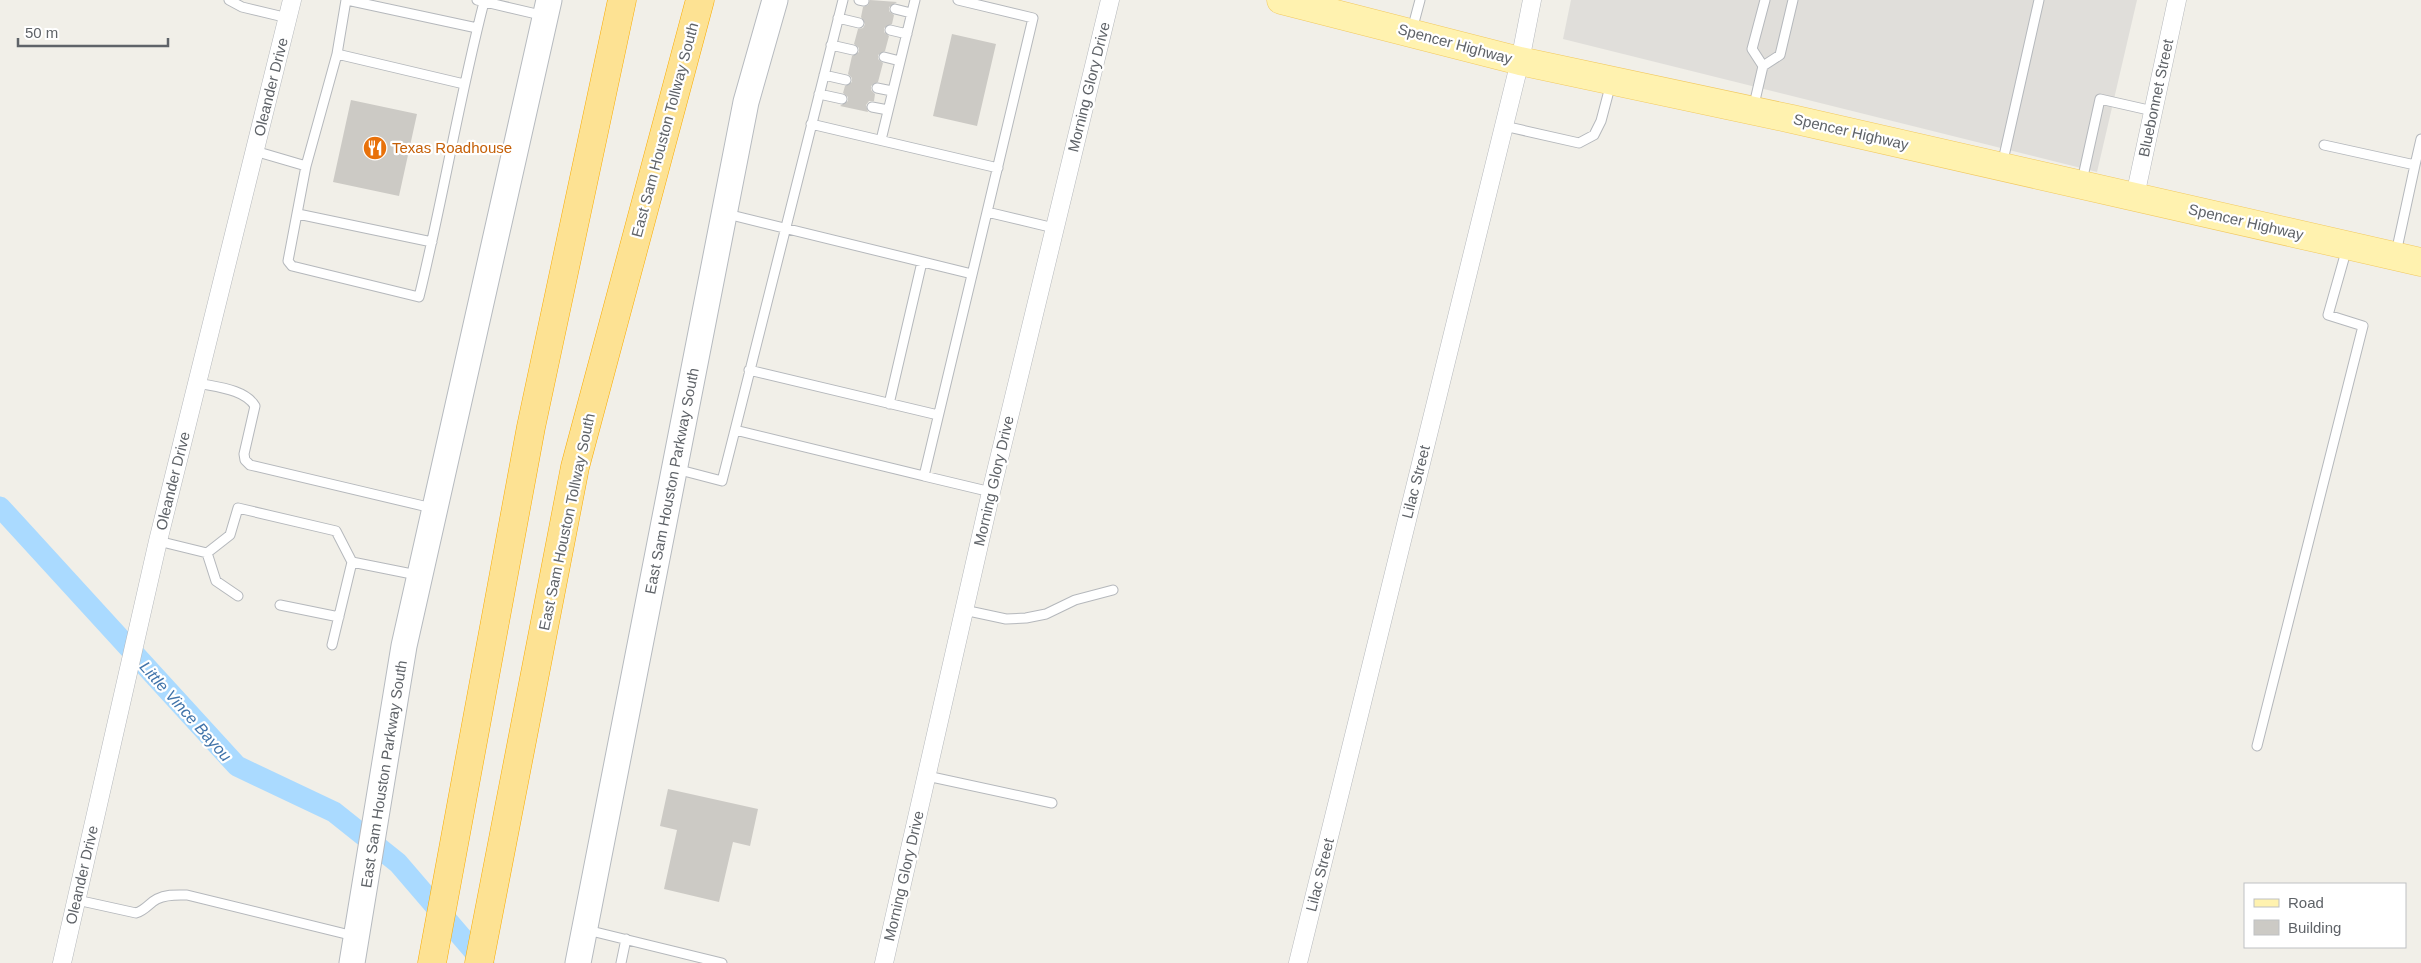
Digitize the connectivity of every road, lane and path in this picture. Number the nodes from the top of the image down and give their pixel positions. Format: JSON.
{"nodes":[{"id":1,"x":229,"y":0,"type":"edge"},
{"id":2,"x":292,"y":0,"type":"edge"},
{"id":3,"x":347,"y":0,"type":"edge"},
{"id":4,"x":622,"y":0,"type":"edge"},
{"id":5,"x":700,"y":0,"type":"edge"},
{"id":6,"x":842,"y":0,"type":"edge"},
{"id":7,"x":915,"y":0,"type":"edge"},
{"id":8,"x":958,"y":0,"type":"edge"},
{"id":9,"x":1110,"y":0,"type":"edge"},
{"id":10,"x":1281,"y":0,"type":"edge"},
{"id":11,"x":1420,"y":0,"type":"edge"},
{"id":12,"x":1532,"y":0,"type":"edge"},
{"id":13,"x":1765,"y":0,"type":"edge"},
{"id":14,"x":1793,"y":0,"type":"edge"},
{"id":15,"x":2039,"y":0,"type":"edge"},
{"id":16,"x":2177,"y":0,"type":"edge"},
{"id":17,"x":480,"y":1,"type":"edge"},
{"id":18,"x":505,"y":3,"type":"edge"},
{"id":19,"x":772,"y":3,"type":"edge"},
{"id":20,"x":1313,"y":4,"type":"edge"},
{"id":21,"x":547,"y":8,"type":"edge"},
{"id":22,"x":895,"y":9,"type":"dead end"},
{"id":23,"x":911,"y":13,"type":"junction"},
{"id":24,"x":288,"y":18,"type":"junction"},
{"id":25,"x":838,"y":18,"type":"junction"},
{"id":26,"x":859,"y":23,"type":"dead end"},
{"id":27,"x":477,"y":28,"type":"junction"},
{"id":28,"x":890,"y":30,"type":"dead end"},
{"id":29,"x":1412,"y":33,"type":"junction"},
{"id":30,"x":906,"y":34,"type":"junction"},
{"id":31,"x":831,"y":45,"type":"junction"},
{"id":32,"x":853,"y":50,"type":"dead end"},
{"id":33,"x":337,"y":54,"type":"junction"},
{"id":34,"x":884,"y":57,"type":"dead end"},
{"id":35,"x":900,"y":61,"type":"junction"},
{"id":36,"x":1520,"y":61,"type":"junction"},
{"id":37,"x":1762,"y":66,"type":"junction"},
{"id":38,"x":824,"y":75,"type":"junction"},
{"id":39,"x":846,"y":80,"type":"dead end"},
{"id":40,"x":1612,"y":80,"type":"junction"},
{"id":41,"x":464,"y":84,"type":"junction"},
{"id":42,"x":877,"y":88,"type":"dead end"},
{"id":43,"x":892,"y":92,"type":"junction"},
{"id":44,"x":819,"y":94,"type":"junction"},
{"id":45,"x":842,"y":99,"type":"dead end"},
{"id":46,"x":872,"y":107,"type":"dead end"},
{"id":47,"x":888,"y":110,"type":"junction"},
{"id":48,"x":1753,"y":110,"type":"junction"},
{"id":49,"x":2154,"y":111,"type":"junction"},
{"id":50,"x":811,"y":124,"type":"junction"},
{"id":51,"x":1504,"y":126,"type":"junction"},
{"id":52,"x":881,"y":140,"type":"junction"},
{"id":53,"x":2421,"y":140,"type":"edge"},
{"id":54,"x":2324,"y":145,"type":"dead end"},
{"id":55,"x":255,"y":151,"type":"junction"},
{"id":56,"x":2002,"y":165,"type":"junction"},
{"id":57,"x":2415,"y":165,"type":"junction"},
{"id":58,"x":306,"y":166,"type":"junction"},
{"id":59,"x":998,"y":168,"type":"junction"},
{"id":60,"x":2081,"y":184,"type":"junction"},
{"id":61,"x":2135,"y":196,"type":"junction"},
{"id":62,"x":987,"y":212,"type":"junction"},
{"id":63,"x":298,"y":214,"type":"junction"},
{"id":64,"x":724,"y":214,"type":"junction"},
{"id":65,"x":785,"y":228,"type":"junction"},
{"id":66,"x":1054,"y":228,"type":"junction"},
{"id":67,"x":432,"y":242,"type":"junction"},
{"id":68,"x":2348,"y":245,"type":"junction"},
{"id":69,"x":2408,"y":259,"type":"edge"},
{"id":70,"x":922,"y":262,"type":"junction"},
{"id":71,"x":972,"y":274,"type":"junction"},
{"id":72,"x":749,"y":370,"type":"junction"},
{"id":73,"x":198,"y":383,"type":"junction"},
{"id":74,"x":889,"y":404,"type":"junction"},
{"id":75,"x":938,"y":415,"type":"junction"},
{"id":76,"x":735,"y":430,"type":"junction"},
{"id":77,"x":675,"y":469,"type":"junction"},
{"id":78,"x":924,"y":476,"type":"junction"},
{"id":79,"x":991,"y":492,"type":"junction"},
{"id":80,"x":435,"y":509,"type":"junction"},
{"id":81,"x":158,"y":541,"type":"junction"},
{"id":82,"x":207,"y":553,"type":"junction"},
{"id":83,"x":352,"y":562,"type":"junction"},
{"id":84,"x":420,"y":576,"type":"junction"},
{"id":85,"x":1113,"y":590,"type":"dead end"},
{"id":86,"x":238,"y":596,"type":"dead end"},
{"id":87,"x":280,"y":605,"type":"dead end"},
{"id":88,"x":964,"y":610,"type":"junction"},
{"id":89,"x":339,"y":618,"type":"junction"},
{"id":90,"x":332,"y":645,"type":"dead end"},
{"id":91,"x":2257,"y":746,"type":"dead end"},
{"id":92,"x":927,"y":776,"type":"junction"},
{"id":93,"x":1052,"y":803,"type":"dead end"},
{"id":94,"x":77,"y":900,"type":"junction"},
{"id":95,"x":584,"y":929,"type":"junction"},
{"id":96,"x":356,"y":937,"type":"junction"},
{"id":97,"x":626,"y":939,"type":"junction"},
{"id":98,"x":62,"y":963,"type":"edge"},
{"id":99,"x":352,"y":963,"type":"edge"},
{"id":100,"x":432,"y":963,"type":"edge"},
{"id":101,"x":478,"y":963,"type":"edge"},
{"id":102,"x":578,"y":963,"type":"edge"},
{"id":103,"x":621,"y":963,"type":"edge"},
{"id":104,"x":722,"y":963,"type":"edge"},
{"id":105,"x":884,"y":963,"type":"edge"},
{"id":106,"x":1298,"y":963,"type":"edge"}],
"edges":[{"from":1,"to":24,"type":"lane"},
{"from":2,"to":24,"type":"street","name":"Oleander Drive"},
{"from":3,"to":27,"type":"lane"},
{"from":3,"to":33,"type":"lane"},
{"from":4,"to":100,"type":"highway"},
{"from":5,"to":101,"type":"highway","name":"East Sam Houston Tollway South"},
{"from":6,"to":25,"type":"lane"},
{"from":7,"to":23,"type":"lane"},
{"from":8,"to":59,"type":"lane"},
{"from":9,"to":66,"type":"street","name":"Morning Glory Drive"},
{"from":10,"to":20,"type":"main road","name":"Spencer Highway"},
{"from":11,"to":29,"type":"lane"},
{"from":12,"to":36,"type":"street","name":"Lilac Street"},
{"from":13,"to":37,"type":"lane"},
{"from":14,"to":37,"type":"lane"},
{"from":15,"to":56,"type":"lane"},
{"from":16,"to":49,"type":"street","name":"Bluebonnet Street"},
{"from":17,"to":18,"type":"lane"},
{"from":17,"to":27,"type":"lane"},
{"from":18,"to":21,"type":"lane"},
{"from":19,"to":64,"type":"main road","name":"East Sam Houston Parkway South"},
{"from":20,"to":29,"type":"main road","name":"Spencer Highway"},
{"from":21,"to":80,"type":"main road","name":"East Sam Houston Parkway South"},
{"from":22,"to":23,"type":"lane"},
{"from":23,"to":30,"type":"lane"},
{"from":24,"to":55,"type":"street","name":"Oleander Drive"},
{"from":25,"to":26,"type":"lane"},
{"from":25,"to":31,"type":"lane"},
{"from":27,"to":41,"type":"lane"},
{"from":28,"to":30,"type":"lane"},
{"from":29,"to":36,"type":"main road","name":"Spencer Highway"},
{"from":30,"to":35,"type":"lane"},
{"from":31,"to":32,"type":"lane"},
{"from":31,"to":38,"type":"lane"},
{"from":33,"to":41,"type":"lane"},
{"from":33,"to":58,"type":"lane"},
{"from":34,"to":35,"type":"lane"},
{"from":35,"to":43,"type":"lane"},
{"from":36,"to":40,"type":"main road","name":"Spencer Highway"},
{"from":36,"to":51,"type":"street","name":"Lilac Street"},
{"from":37,"to":48,"type":"lane"},
{"from":38,"to":39,"type":"lane"},
{"from":38,"to":44,"type":"lane"},
{"from":40,"to":48,"type":"main road","name":"Spencer Highway"},
{"from":40,"to":51,"type":"lane"},
{"from":41,"to":67,"type":"lane"},
{"from":42,"to":43,"type":"lane"},
{"from":43,"to":47,"type":"lane"},
{"from":44,"to":45,"type":"lane"},
{"from":44,"to":50,"type":"lane"},
{"from":46,"to":47,"type":"lane"},
{"from":47,"to":52,"type":"lane"},
{"from":48,"to":56,"type":"main road","name":"Spencer Highway"},
{"from":49,"to":60,"type":"lane"},
{"from":49,"to":61,"type":"street","name":"Bluebonnet Street"},
{"from":50,"to":52,"type":"lane"},
{"from":50,"to":65,"type":"lane"},
{"from":51,"to":106,"type":"street","name":"Lilac Street"},
{"from":52,"to":59,"type":"lane"},
{"from":53,"to":57,"type":"lane"},
{"from":54,"to":57,"type":"lane"},
{"from":55,"to":58,"type":"lane"},
{"from":55,"to":73,"type":"street","name":"Oleander Drive"},
{"from":56,"to":60,"type":"main road","name":"Spencer Highway"},
{"from":57,"to":69,"type":"lane"},
{"from":58,"to":63,"type":"lane"},
{"from":59,"to":62,"type":"lane"},
{"from":60,"to":61,"type":"main road","name":"Spencer Highway"},
{"from":61,"to":68,"type":"main road","name":"Spencer Highway"},
{"from":62,"to":66,"type":"lane"},
{"from":62,"to":71,"type":"lane"},
{"from":63,"to":67,"type":"lane"},
{"from":63,"to":67,"type":"lane"},
{"from":64,"to":65,"type":"lane"},
{"from":64,"to":77,"type":"main road","name":"East Sam Houston Parkway South"},
{"from":65,"to":70,"type":"lane"},
{"from":65,"to":72,"type":"lane"},
{"from":66,"to":79,"type":"street","name":"Morning Glory Drive"},
{"from":68,"to":69,"type":"main road","name":"Spencer Highway"},
{"from":68,"to":91,"type":"lane"},
{"from":70,"to":71,"type":"lane"},
{"from":70,"to":74,"type":"lane"},
{"from":71,"to":75,"type":"lane"},
{"from":72,"to":74,"type":"lane"},
{"from":72,"to":76,"type":"lane"},
{"from":73,"to":80,"type":"lane"},
{"from":73,"to":81,"type":"street","name":"Oleander Drive"},
{"from":74,"to":75,"type":"lane"},
{"from":75,"to":78,"type":"lane"},
{"from":76,"to":77,"type":"lane"},
{"from":76,"to":78,"type":"lane"},
{"from":77,"to":95,"type":"main road","name":"East Sam Houston Parkway South"},
{"from":78,"to":79,"type":"lane"},
{"from":79,"to":88,"type":"street","name":"Morning Glory Drive"},
{"from":80,"to":84,"type":"main road","name":"East Sam Houston Parkway South"},
{"from":81,"to":82,"type":"lane"},
{"from":81,"to":94,"type":"street","name":"Oleander Drive"},
{"from":82,"to":83,"type":"lane"},
{"from":82,"to":86,"type":"lane"},
{"from":83,"to":84,"type":"lane"},
{"from":83,"to":89,"type":"lane"},
{"from":84,"to":96,"type":"main road","name":"East Sam Houston Parkway South"},
{"from":85,"to":88,"type":"lane"},
{"from":87,"to":89,"type":"lane"},
{"from":88,"to":92,"type":"street","name":"Morning Glory Drive"},
{"from":89,"to":90,"type":"lane"},
{"from":92,"to":93,"type":"lane"},
{"from":92,"to":105,"type":"street","name":"Morning Glory Drive"},
{"from":94,"to":96,"type":"lane"},
{"from":94,"to":98,"type":"street","name":"Oleander Drive"},
{"from":95,"to":97,"type":"lane"},
{"from":95,"to":102,"type":"main road","name":"East Sam Houston Parkway South"},
{"from":96,"to":99,"type":"main road","name":"East Sam Houston Parkway South"},
{"from":97,"to":103,"type":"lane"},
{"from":97,"to":104,"type":"lane"}]}
